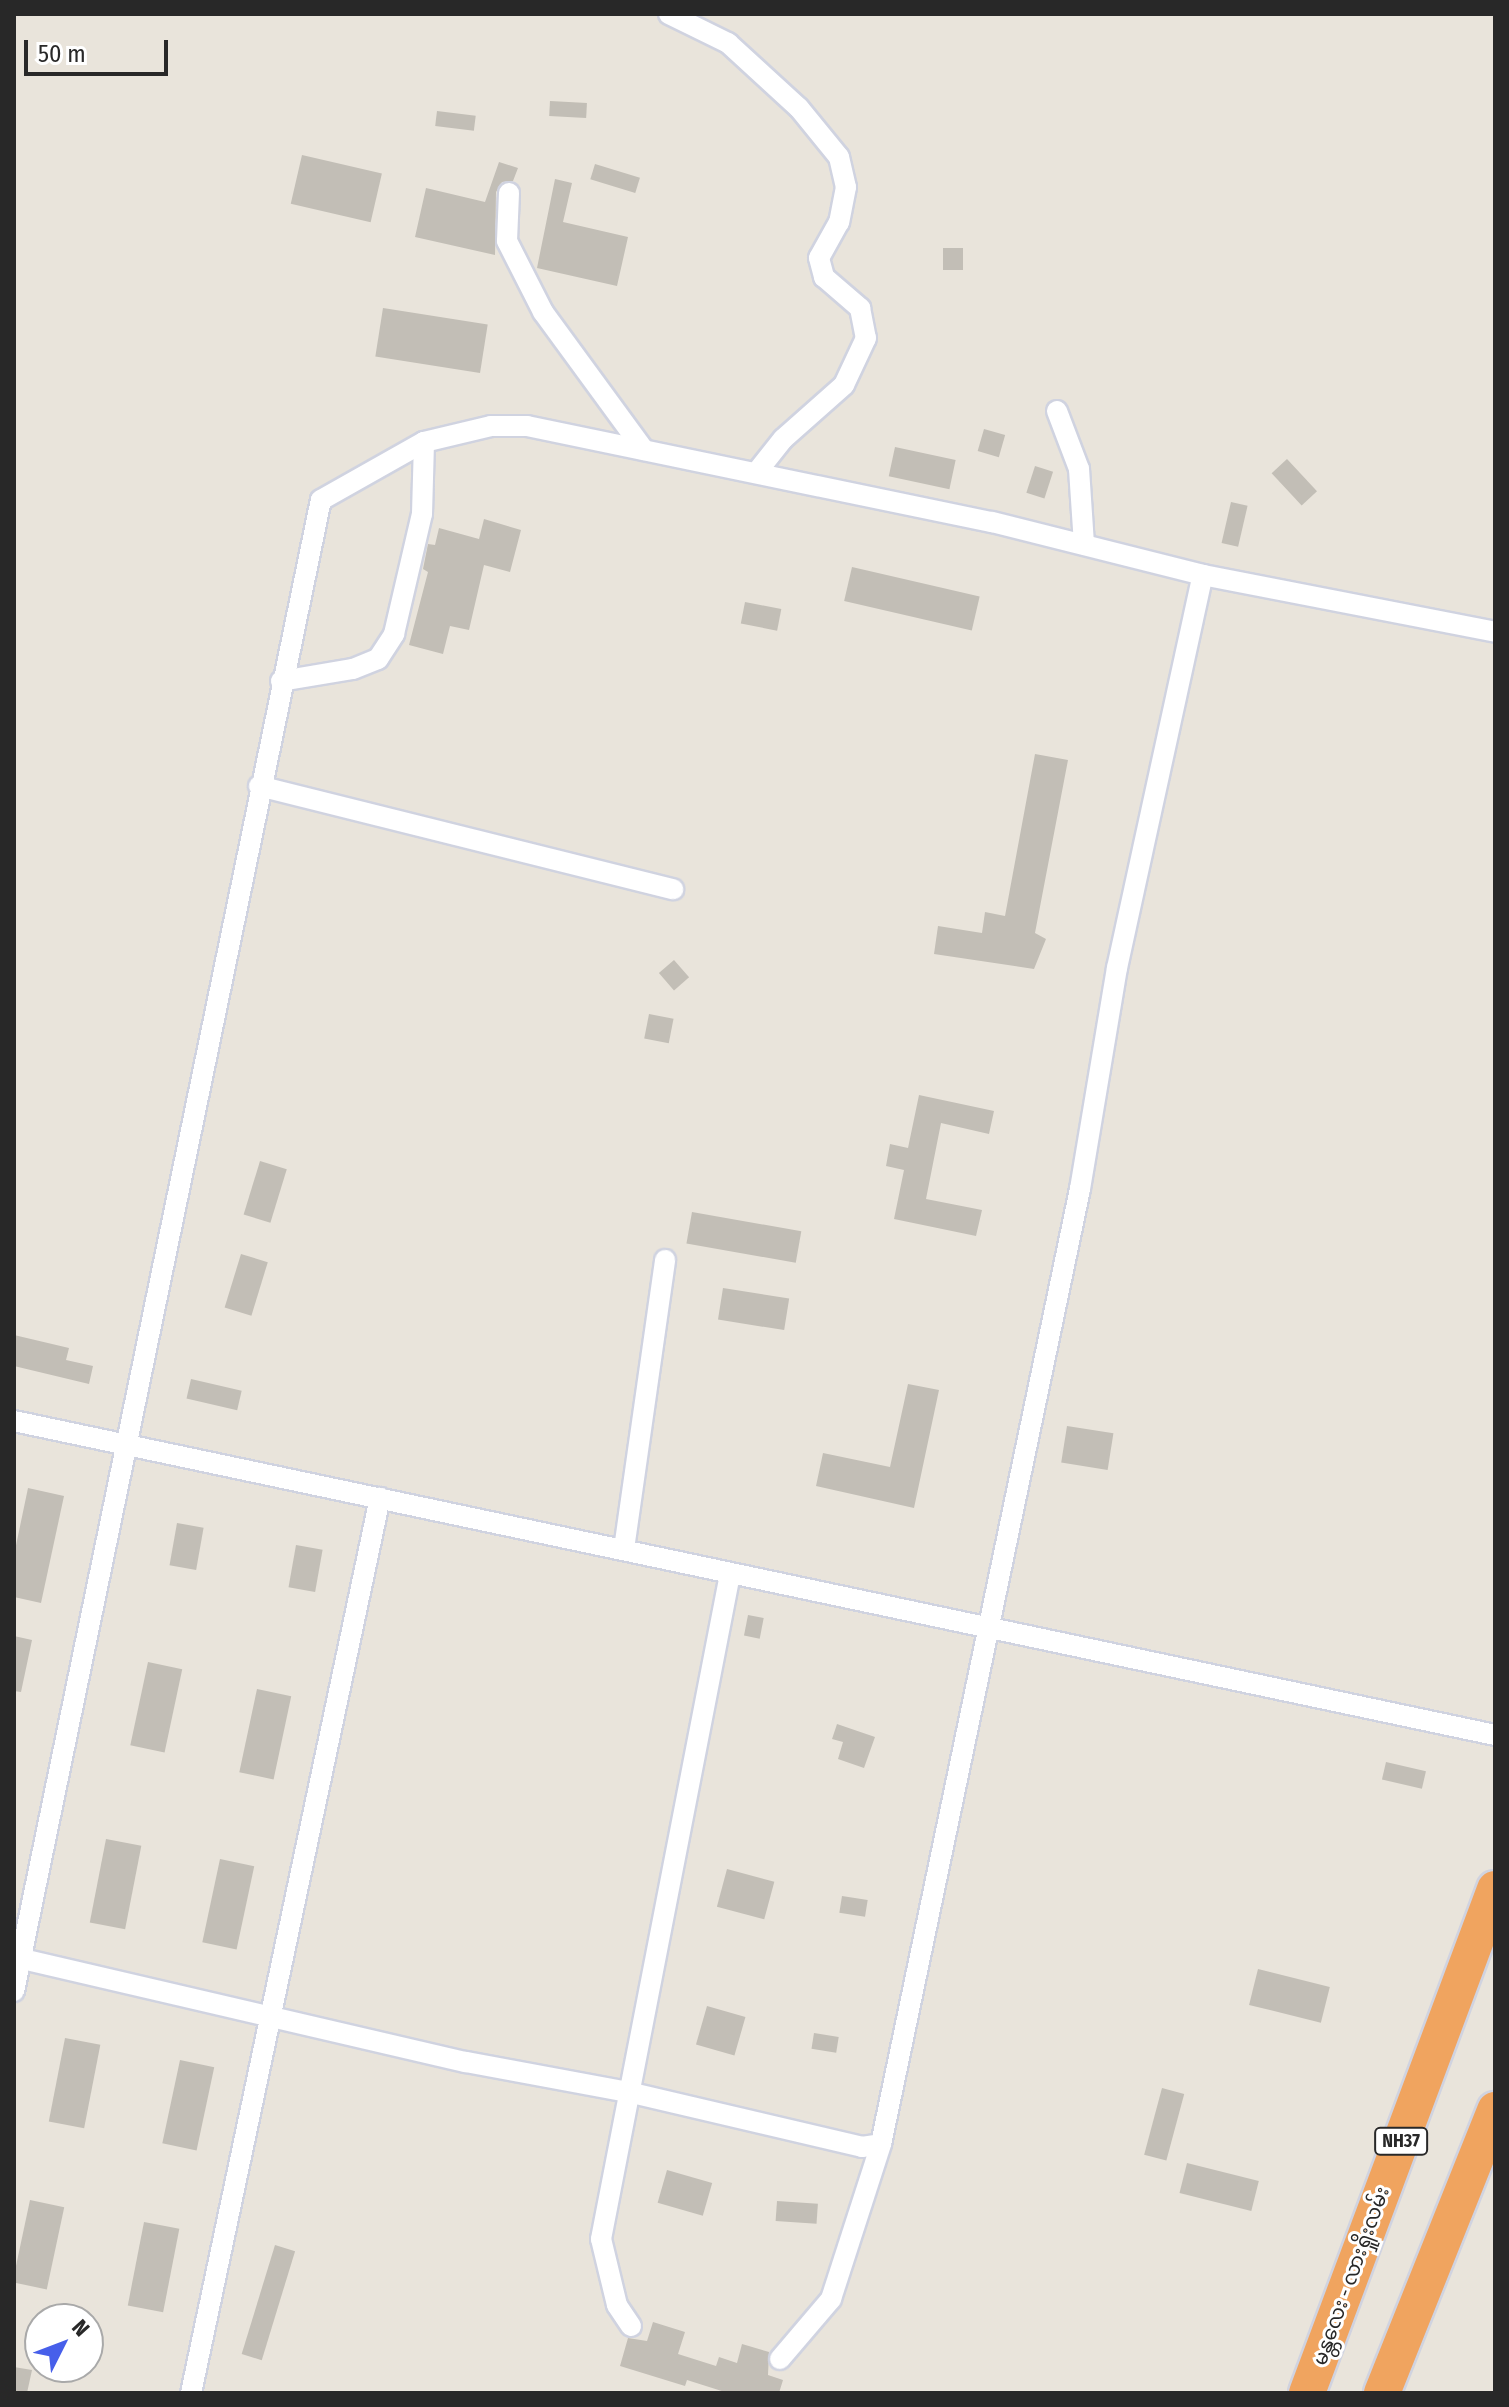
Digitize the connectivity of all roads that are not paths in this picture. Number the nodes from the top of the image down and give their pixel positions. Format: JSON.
{"nodes":[{"id":1,"x":669,"y":14,"type":"edge"},
{"id":2,"x":509,"y":193,"type":"dead end"},
{"id":3,"x":1057,"y":411,"type":"dead end"},
{"id":4,"x":424,"y":442,"type":"junction"},
{"id":5,"x":644,"y":450,"type":"junction"},
{"id":6,"x":756,"y":473,"type":"junction"},
{"id":7,"x":1084,"y":545,"type":"junction"},
{"id":8,"x":1203,"y":575,"type":"junction"},
{"id":9,"x":1495,"y":632,"type":"edge"},
{"id":10,"x":281,"y":681,"type":"junction"},
{"id":11,"x":259,"y":786,"type":"junction"},
{"id":12,"x":673,"y":889,"type":"dead end"},
{"id":13,"x":665,"y":1260,"type":"dead end"},
{"id":14,"x":14,"y":1421,"type":"edge"},
{"id":15,"x":131,"y":1443,"type":"junction"},
{"id":16,"x":380,"y":1498,"type":"junction"},
{"id":17,"x":624,"y":1549,"type":"junction"},
{"id":18,"x":730,"y":1574,"type":"junction"},
{"id":19,"x":988,"y":1624,"type":"junction"},
{"id":20,"x":1495,"y":1735,"type":"edge"},
{"id":21,"x":1495,"y":1889,"type":"edge"},
{"id":22,"x":18,"y":1958,"type":"edge"},
{"id":23,"x":14,"y":1991,"type":"edge"},
{"id":24,"x":268,"y":2017,"type":"junction"},
{"id":25,"x":628,"y":2092,"type":"junction"},
{"id":26,"x":1495,"y":2110,"type":"edge"},
{"id":27,"x":881,"y":2144,"type":"junction"},
{"id":28,"x":631,"y":2326,"type":"dead end"},
{"id":29,"x":780,"y":2359,"type":"dead end"},
{"id":30,"x":191,"y":2393,"type":"edge"},
{"id":31,"x":1307,"y":2393,"type":"edge"},
{"id":32,"x":1382,"y":2393,"type":"edge"}],
"edges":[{"from":1,"to":6,"type":"street"},
{"from":2,"to":5,"type":"street"},
{"from":3,"to":7,"type":"street"},
{"from":4,"to":5,"type":"street"},
{"from":4,"to":10,"type":"street"},
{"from":4,"to":10,"type":"street"},
{"from":5,"to":6,"type":"street"},
{"from":6,"to":7,"type":"street"},
{"from":7,"to":8,"type":"street"},
{"from":8,"to":9,"type":"street"},
{"from":8,"to":19,"type":"street"},
{"from":10,"to":11,"type":"street"},
{"from":11,"to":12,"type":"street"},
{"from":11,"to":15,"type":"street"},
{"from":13,"to":17,"type":"street"},
{"from":14,"to":15,"type":"street"},
{"from":15,"to":16,"type":"street"},
{"from":15,"to":22,"type":"street"},
{"from":16,"to":17,"type":"street"},
{"from":16,"to":24,"type":"street"},
{"from":17,"to":18,"type":"street"},
{"from":18,"to":19,"type":"street"},
{"from":18,"to":25,"type":"street"},
{"from":19,"to":20,"type":"street"},
{"from":19,"to":27,"type":"street"},
{"from":21,"to":31,"type":"highway","name":"မန္တလေး - လားရှိုးလမ်း","number":"NH37"},
{"from":22,"to":23,"type":"street"},
{"from":22,"to":24,"type":"street"},
{"from":24,"to":25,"type":"street"},
{"from":24,"to":30,"type":"street"},
{"from":25,"to":27,"type":"street"},
{"from":25,"to":28,"type":"street"},
{"from":26,"to":32,"type":"highway"},
{"from":27,"to":29,"type":"street"}]}
